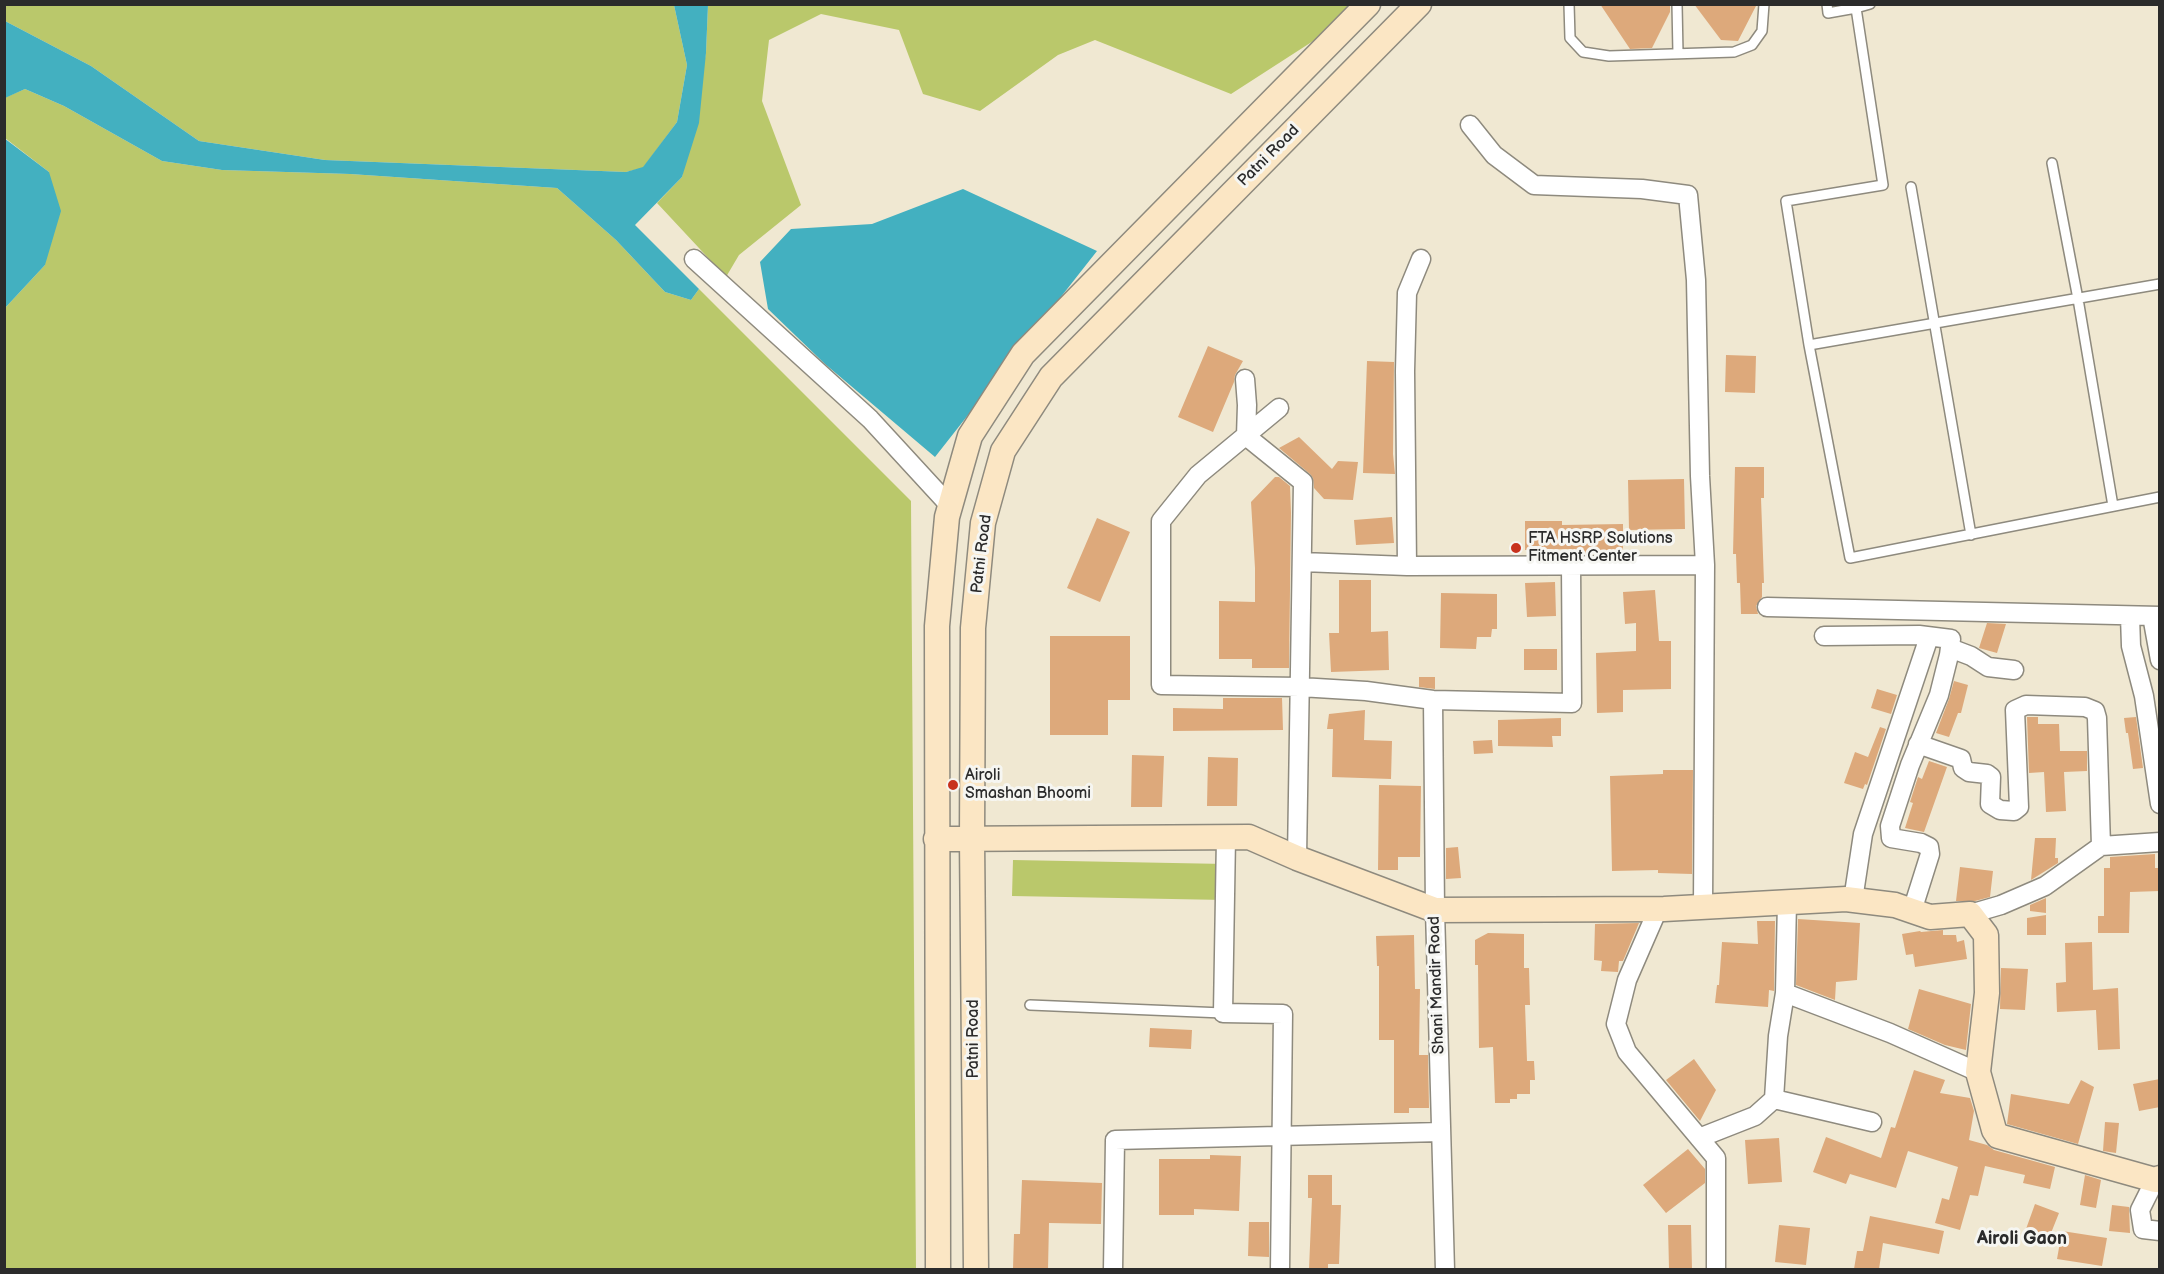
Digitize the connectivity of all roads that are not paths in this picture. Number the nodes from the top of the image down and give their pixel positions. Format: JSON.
{"nodes":[{"id":1,"x":1368,"y":4,"type":"edge"},
{"id":2,"x":1419,"y":4,"type":"edge"},
{"id":3,"x":1569,"y":4,"type":"edge"},
{"id":4,"x":1677,"y":4,"type":"edge"},
{"id":5,"x":1764,"y":4,"type":"edge"},
{"id":6,"x":1827,"y":4,"type":"edge"},
{"id":7,"x":1870,"y":4,"type":"edge"},
{"id":8,"x":1856,"y":8,"type":"junction"},
{"id":9,"x":1678,"y":54,"type":"junction"},
{"id":10,"x":1470,"y":124,"type":"dead end"},
{"id":11,"x":2052,"y":163,"type":"dead end"},
{"id":12,"x":1911,"y":187,"type":"dead end"},
{"id":13,"x":694,"y":259,"type":"dead end"},
{"id":14,"x":1421,"y":259,"type":"dead end"},
{"id":15,"x":2160,"y":284,"type":"edge"},
{"id":16,"x":2078,"y":298,"type":"junction"},
{"id":17,"x":1935,"y":325,"type":"junction"},
{"id":18,"x":1809,"y":345,"type":"junction"},
{"id":19,"x":1245,"y":379,"type":"dead end"},
{"id":20,"x":1279,"y":408,"type":"dead end"},
{"id":21,"x":1246,"y":436,"type":"junction"},
{"id":22,"x":2160,"y":497,"type":"edge"},
{"id":23,"x":950,"y":506,"type":"junction"},
{"id":24,"x":2113,"y":506,"type":"junction"},
{"id":25,"x":1971,"y":535,"type":"junction"},
{"id":26,"x":1302,"y":562,"type":"junction"},
{"id":27,"x":1571,"y":565,"type":"junction"},
{"id":28,"x":1705,"y":565,"type":"junction"},
{"id":29,"x":1407,"y":566,"type":"junction"},
{"id":30,"x":1767,"y":607,"type":"dead end"},
{"id":31,"x":2130,"y":616,"type":"junction"},
{"id":32,"x":2156,"y":616,"type":"edge"},
{"id":33,"x":1824,"y":636,"type":"dead end"},
{"id":34,"x":1929,"y":637,"type":"junction"},
{"id":35,"x":1950,"y":648,"type":"junction"},
{"id":36,"x":2160,"y":660,"type":"edge"},
{"id":37,"x":2014,"y":670,"type":"dead end"},
{"id":38,"x":1300,"y":687,"type":"junction"},
{"id":39,"x":2152,"y":695,"type":"edge"},
{"id":40,"x":1433,"y":700,"type":"junction"},
{"id":41,"x":1918,"y":744,"type":"junction"},
{"id":42,"x":2160,"y":804,"type":"edge"},
{"id":43,"x":1226,"y":837,"type":"junction"},
{"id":44,"x":936,"y":839,"type":"junction"},
{"id":45,"x":972,"y":839,"type":"junction"},
{"id":46,"x":2160,"y":842,"type":"edge"},
{"id":47,"x":2101,"y":846,"type":"junction"},
{"id":48,"x":1297,"y":858,"type":"junction"},
{"id":49,"x":1853,"y":900,"type":"junction"},
{"id":50,"x":1787,"y":902,"type":"junction"},
{"id":51,"x":1702,"y":906,"type":"junction"},
{"id":52,"x":1658,"y":909,"type":"junction"},
{"id":53,"x":1435,"y":910,"type":"junction"},
{"id":54,"x":1912,"y":911,"type":"junction"},
{"id":55,"x":1970,"y":914,"type":"junction"},
{"id":56,"x":1785,"y":993,"type":"junction"},
{"id":57,"x":1030,"y":1005,"type":"dead end"},
{"id":58,"x":1223,"y":1013,"type":"junction"},
{"id":59,"x":1978,"y":1072,"type":"junction"},
{"id":60,"x":1774,"y":1099,"type":"junction"},
{"id":61,"x":1872,"y":1122,"type":"dead end"},
{"id":62,"x":1441,"y":1132,"type":"junction"},
{"id":63,"x":1282,"y":1137,"type":"junction"},
{"id":64,"x":1699,"y":1138,"type":"junction"},
{"id":65,"x":2157,"y":1179,"type":"edge"},
{"id":66,"x":2160,"y":1231,"type":"edge"},
{"id":67,"x":938,"y":1269,"type":"edge"},
{"id":68,"x":976,"y":1269,"type":"edge"},
{"id":69,"x":1113,"y":1269,"type":"edge"},
{"id":70,"x":1280,"y":1269,"type":"edge"},
{"id":71,"x":1445,"y":1269,"type":"edge"},
{"id":72,"x":1716,"y":1269,"type":"edge"}],
"edges":[{"from":1,"to":23,"type":"main road"},
{"from":2,"to":45,"type":"main road","name":"Patni Road"},
{"from":3,"to":9,"type":"lane"},
{"from":4,"to":9,"type":"lane"},
{"from":5,"to":9,"type":"lane"},
{"from":6,"to":8,"type":"lane"},
{"from":7,"to":8,"type":"lane"},
{"from":8,"to":18,"type":"lane"},
{"from":10,"to":28,"type":"street"},
{"from":11,"to":16,"type":"lane"},
{"from":12,"to":17,"type":"lane"},
{"from":13,"to":23,"type":"street"},
{"from":14,"to":29,"type":"street"},
{"from":15,"to":16,"type":"lane"},
{"from":16,"to":17,"type":"lane"},
{"from":16,"to":24,"type":"lane"},
{"from":17,"to":18,"type":"lane"},
{"from":17,"to":25,"type":"lane"},
{"from":18,"to":25,"type":"lane"},
{"from":19,"to":21,"type":"street"},
{"from":20,"to":21,"type":"street"},
{"from":21,"to":26,"type":"street"},
{"from":21,"to":38,"type":"street"},
{"from":22,"to":24,"type":"lane"},
{"from":23,"to":44,"type":"main road"},
{"from":24,"to":25,"type":"lane"},
{"from":26,"to":29,"type":"street"},
{"from":26,"to":38,"type":"street"},
{"from":27,"to":28,"type":"street"},
{"from":27,"to":29,"type":"street"},
{"from":27,"to":40,"type":"street"},
{"from":28,"to":51,"type":"street"},
{"from":30,"to":31,"type":"street"},
{"from":31,"to":32,"type":"street"},
{"from":31,"to":39,"type":"street"},
{"from":32,"to":36,"type":"street"},
{"from":33,"to":34,"type":"street"},
{"from":34,"to":35,"type":"street"},
{"from":34,"to":49,"type":"street"},
{"from":35,"to":37,"type":"street"},
{"from":35,"to":41,"type":"street"},
{"from":38,"to":40,"type":"street"},
{"from":38,"to":48,"type":"street"},
{"from":39,"to":42,"type":"street"},
{"from":40,"to":53,"type":"street","name":"Shani Mandir Road"},
{"from":41,"to":47,"type":"street"},
{"from":41,"to":54,"type":"street"},
{"from":43,"to":45,"type":"main road"},
{"from":43,"to":48,"type":"main road"},
{"from":43,"to":58,"type":"street"},
{"from":44,"to":45,"type":"main road"},
{"from":44,"to":67,"type":"main road"},
{"from":45,"to":68,"type":"main road","name":"Patni Road"},
{"from":46,"to":47,"type":"street"},
{"from":47,"to":55,"type":"street"},
{"from":48,"to":53,"type":"main road"},
{"from":49,"to":50,"type":"main road"},
{"from":49,"to":54,"type":"main road"},
{"from":50,"to":51,"type":"main road"},
{"from":50,"to":56,"type":"street"},
{"from":51,"to":52,"type":"main road"},
{"from":52,"to":53,"type":"main road"},
{"from":52,"to":64,"type":"street"},
{"from":53,"to":62,"type":"street","name":"Shani Mandir Road"},
{"from":54,"to":55,"type":"main road"},
{"from":55,"to":59,"type":"main road"},
{"from":56,"to":59,"type":"street"},
{"from":56,"to":60,"type":"street"},
{"from":57,"to":58,"type":"lane"},
{"from":58,"to":63,"type":"street"},
{"from":59,"to":65,"type":"main road"},
{"from":60,"to":61,"type":"street"},
{"from":60,"to":64,"type":"street"},
{"from":62,"to":63,"type":"street"},
{"from":62,"to":71,"type":"street","name":"Shani Mandir Road"},
{"from":63,"to":69,"type":"street"},
{"from":63,"to":70,"type":"street"},
{"from":64,"to":72,"type":"street"},
{"from":65,"to":66,"type":"street"}]}
